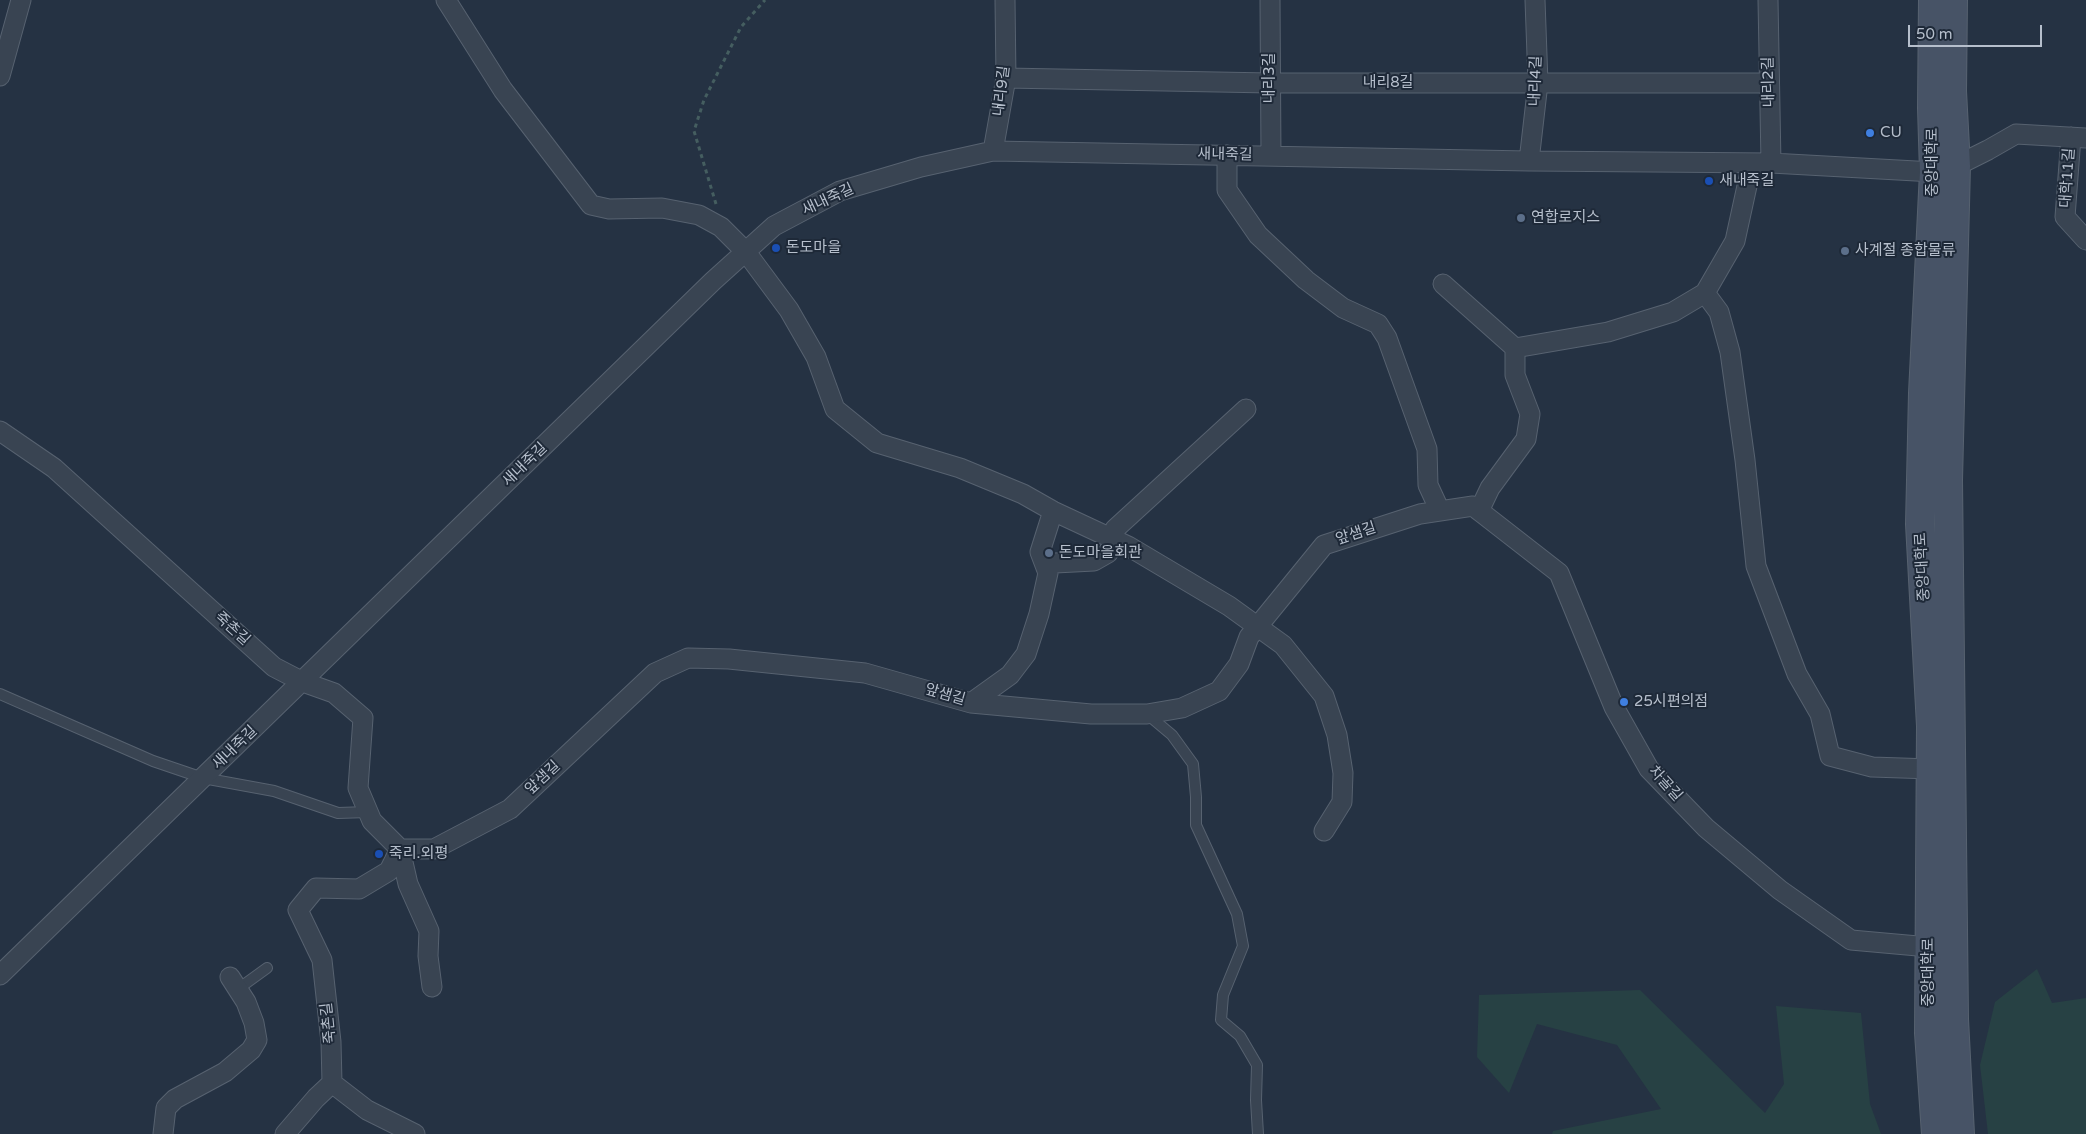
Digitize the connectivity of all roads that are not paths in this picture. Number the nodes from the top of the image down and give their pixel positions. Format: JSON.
{"nodes":[{"id":1,"x":21,"y":0,"type":"edge"},
{"id":2,"x":446,"y":0,"type":"edge"},
{"id":3,"x":1005,"y":0,"type":"edge"},
{"id":4,"x":1270,"y":0,"type":"edge"},
{"id":5,"x":1535,"y":0,"type":"edge"},
{"id":6,"x":1768,"y":0,"type":"edge"},
{"id":7,"x":1933,"y":0,"type":"edge"},
{"id":8,"x":1954,"y":0,"type":"edge"},
{"id":9,"x":0,"y":76,"type":"edge"},
{"id":10,"x":1006,"y":78,"type":"junction"},
{"id":11,"x":1270,"y":83,"type":"junction"},
{"id":12,"x":1538,"y":83,"type":"junction"},
{"id":13,"x":1769,"y":83,"type":"junction"},
{"id":14,"x":2078,"y":138,"type":"edge"},
{"id":15,"x":992,"y":151,"type":"junction"},
{"id":16,"x":1227,"y":155,"type":"junction"},
{"id":17,"x":1272,"y":156,"type":"junction"},
{"id":18,"x":1529,"y":161,"type":"junction"},
{"id":19,"x":1752,"y":163,"type":"junction"},
{"id":20,"x":1771,"y":163,"type":"junction"},
{"id":21,"x":1945,"y":169,"type":"junction"},
{"id":22,"x":2086,"y":240,"type":"edge"},
{"id":23,"x":746,"y":252,"type":"junction"},
{"id":24,"x":1443,"y":284,"type":"dead end"},
{"id":25,"x":1706,"y":293,"type":"junction"},
{"id":26,"x":1514,"y":348,"type":"junction"},
{"id":27,"x":1246,"y":409,"type":"dead end"},
{"id":28,"x":0,"y":431,"type":"edge"},
{"id":29,"x":1476,"y":508,"type":"junction"},
{"id":30,"x":1053,"y":511,"type":"junction"},
{"id":31,"x":1440,"y":511,"type":"junction"},
{"id":32,"x":1115,"y":540,"type":"junction"},
{"id":33,"x":1046,"y":568,"type":"junction"},
{"id":34,"x":1258,"y":626,"type":"junction"},
{"id":35,"x":303,"y":682,"type":"junction"},
{"id":36,"x":0,"y":694,"type":"edge"},
{"id":37,"x":971,"y":703,"type":"junction"},
{"id":38,"x":1147,"y":714,"type":"junction"},
{"id":39,"x":1941,"y":772,"type":"junction"},
{"id":40,"x":203,"y":778,"type":"junction"},
{"id":41,"x":368,"y":812,"type":"junction"},
{"id":42,"x":1324,"y":831,"type":"dead end"},
{"id":43,"x":400,"y":848,"type":"junction"},
{"id":44,"x":1941,"y":945,"type":"junction"},
{"id":45,"x":267,"y":968,"type":"dead end"},
{"id":46,"x":0,"y":975,"type":"edge"},
{"id":47,"x":234,"y":983,"type":"joint"},
{"id":48,"x":432,"y":987,"type":"dead end"},
{"id":49,"x":332,"y":1083,"type":"junction"},
{"id":50,"x":164,"y":1134,"type":"edge"},
{"id":51,"x":285,"y":1134,"type":"edge"},
{"id":52,"x":415,"y":1134,"type":"edge"},
{"id":53,"x":1258,"y":1134,"type":"edge"},
{"id":54,"x":1936,"y":1134,"type":"edge"},
{"id":55,"x":1960,"y":1134,"type":"edge"}],
"edges":[{"from":1,"to":9,"type":"street"},
{"from":2,"to":23,"type":"street"},
{"from":3,"to":10,"type":"street","name":"내리9길"},
{"from":4,"to":11,"type":"street","name":"내리3길"},
{"from":5,"to":12,"type":"street","name":"내리4길"},
{"from":6,"to":13,"type":"street","name":"내리2길"},
{"from":7,"to":21,"type":"street","name":"중앙대학로"},
{"from":8,"to":21,"type":"street","name":"중앙대학로"},
{"from":10,"to":11,"type":"street","name":"내리8길"},
{"from":10,"to":15,"type":"street","name":"내리9길"},
{"from":11,"to":12,"type":"street","name":"내리8길"},
{"from":11,"to":17,"type":"street","name":"내리3길"},
{"from":12,"to":13,"type":"street","name":"내리8길"},
{"from":12,"to":18,"type":"street","name":"내리4길"},
{"from":13,"to":20,"type":"street","name":"내리2길"},
{"from":14,"to":21,"type":"street","name":"대학11길"},
{"from":14,"to":22,"type":"street","name":"대학11길"},
{"from":15,"to":16,"type":"street","name":"새내죽길"},
{"from":15,"to":23,"type":"street","name":"새내죽길"},
{"from":16,"to":17,"type":"street","name":"새내죽길"},
{"from":16,"to":31,"type":"street"},
{"from":17,"to":18,"type":"street","name":"새내죽길"},
{"from":18,"to":19,"type":"street","name":"새내죽길"},
{"from":19,"to":20,"type":"street","name":"새내죽길"},
{"from":19,"to":25,"type":"street"},
{"from":20,"to":21,"type":"street","name":"새내죽길"},
{"from":21,"to":39,"type":"street","name":"중앙대학로"},
{"from":23,"to":30,"type":"street"},
{"from":23,"to":35,"type":"street","name":"새내죽길"},
{"from":24,"to":26,"type":"street"},
{"from":25,"to":26,"type":"street"},
{"from":25,"to":39,"type":"street"},
{"from":26,"to":29,"type":"street"},
{"from":27,"to":32,"type":"street"},
{"from":28,"to":35,"type":"street","name":"죽촌길"},
{"from":29,"to":31,"type":"street","name":"앞샘길"},
{"from":29,"to":44,"type":"street","name":"차골길"},
{"from":30,"to":32,"type":"street"},
{"from":30,"to":33,"type":"street"},
{"from":31,"to":34,"type":"street","name":"앞샘길"},
{"from":32,"to":33,"type":"street"},
{"from":32,"to":34,"type":"street"},
{"from":33,"to":37,"type":"street"},
{"from":34,"to":38,"type":"street","name":"앞샘길"},
{"from":34,"to":42,"type":"street"},
{"from":35,"to":40,"type":"street","name":"새내죽길"},
{"from":35,"to":41,"type":"street","name":"죽촌길"},
{"from":36,"to":40,"type":"lane"},
{"from":37,"to":38,"type":"street","name":"앞샘길"},
{"from":37,"to":43,"type":"street","name":"앞샘길"},
{"from":38,"to":53,"type":"lane"},
{"from":39,"to":44,"type":"street","name":"중앙대학로"},
{"from":40,"to":41,"type":"lane"},
{"from":40,"to":46,"type":"street","name":"새내죽길"},
{"from":41,"to":43,"type":"street","name":"죽촌길"},
{"from":43,"to":48,"type":"street"},
{"from":43,"to":49,"type":"street","name":"죽촌길"},
{"from":44,"to":54,"type":"street","name":"중앙대학로"},
{"from":44,"to":55,"type":"street","name":"중앙대학로"},
{"from":45,"to":47,"type":"lane"},
{"from":47,"to":50,"type":"street"},
{"from":49,"to":51,"type":"street"},
{"from":49,"to":52,"type":"street"}]}
